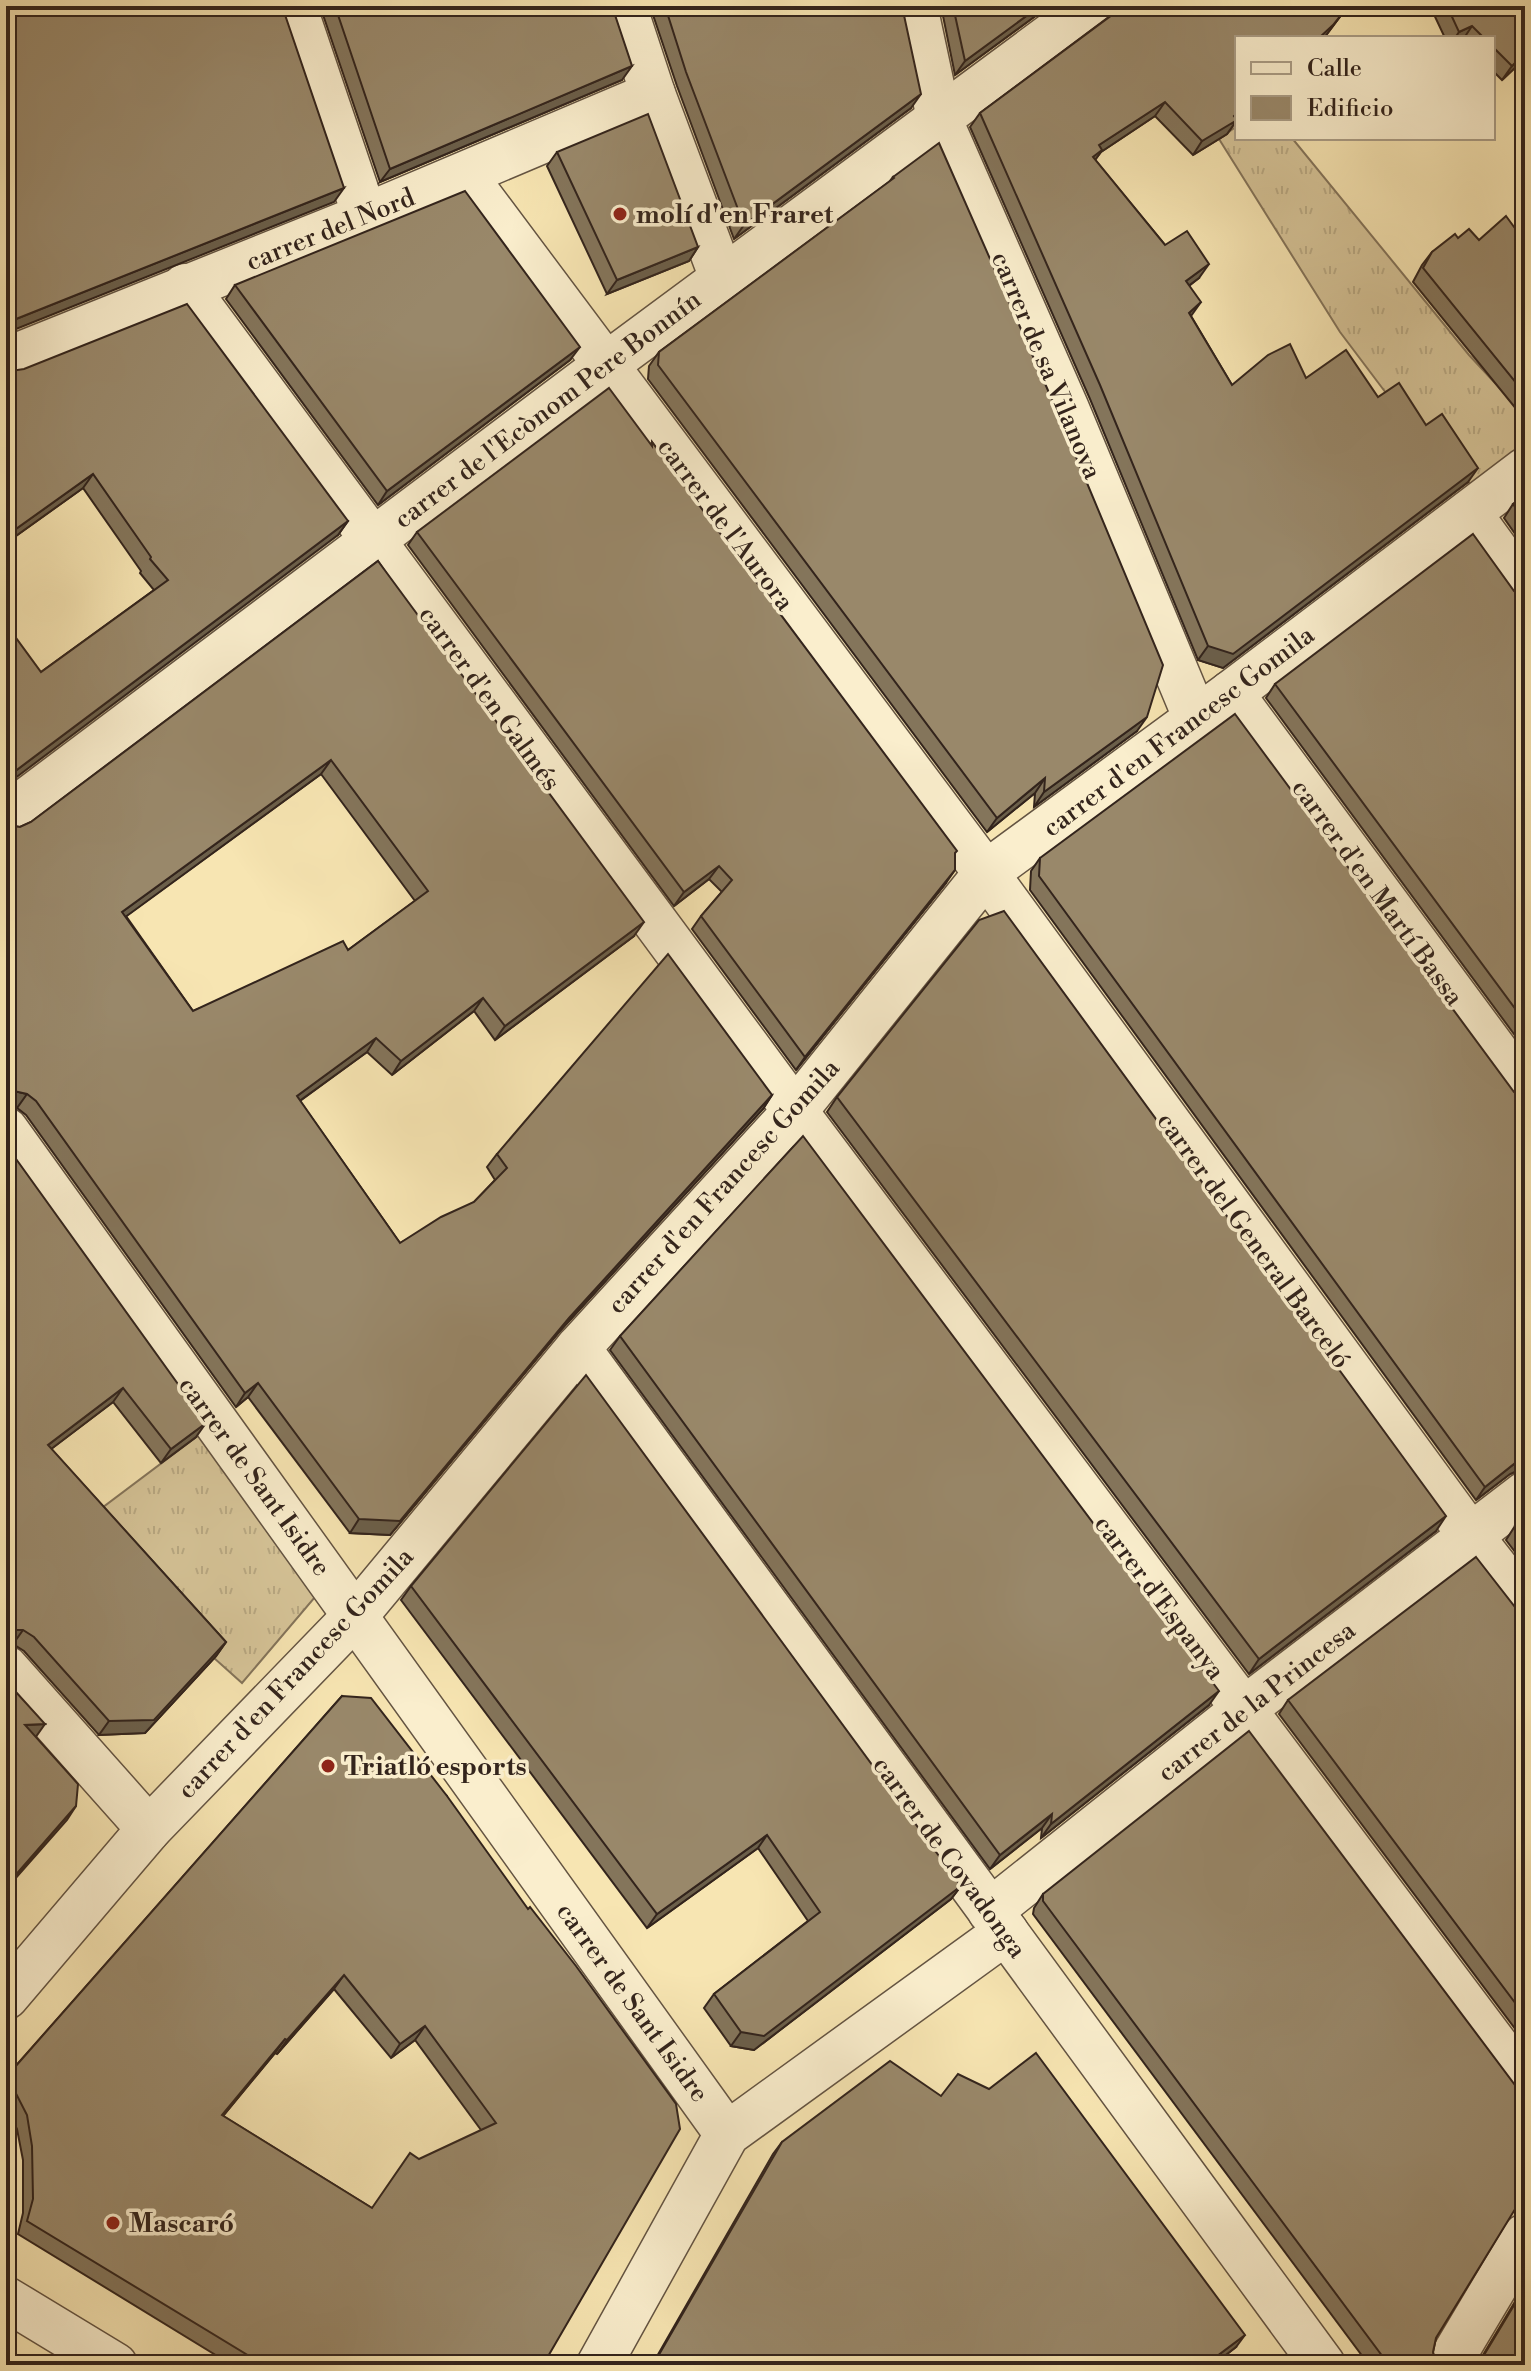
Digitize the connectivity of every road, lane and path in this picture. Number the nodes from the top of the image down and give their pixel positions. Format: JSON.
{"nodes":[{"id":1,"x":294,"y":6,"type":"edge"},
{"id":2,"x":624,"y":6,"type":"edge"},
{"id":3,"x":915,"y":6,"type":"edge"},
{"id":4,"x":1091,"y":6,"type":"edge"},
{"id":5,"x":653,"y":94,"type":"junction"},
{"id":6,"x":939,"y":118,"type":"junction"},
{"id":7,"x":464,"y":175,"type":"junction"},
{"id":8,"x":365,"y":216,"type":"junction"},
{"id":9,"x":722,"y":278,"type":"junction"},
{"id":10,"x":185,"y":286,"type":"junction"},
{"id":11,"x":6,"y":360,"type":"edge"},
{"id":12,"x":607,"y":364,"type":"junction"},
{"id":13,"x":1525,"y":470,"type":"edge"},
{"id":14,"x":1469,"y":513,"type":"junction"},
{"id":15,"x":373,"y":539,"type":"junction"},
{"id":16,"x":1525,"y":590,"type":"edge"},
{"id":17,"x":1231,"y":693,"type":"junction"},
{"id":18,"x":1196,"y":719,"type":"junction"},
{"id":19,"x":6,"y":816,"type":"edge"},
{"id":20,"x":986,"y":873,"type":"junction"},
{"id":21,"x":1525,"y":1091,"type":"edge"},
{"id":22,"x":795,"y":1111,"type":"junction"},
{"id":23,"x":6,"y":1130,"type":"edge"},
{"id":24,"x":578,"y":1348,"type":"junction"},
{"id":25,"x":1525,"y":1494,"type":"edge"},
{"id":26,"x":1470,"y":1535,"type":"junction"},
{"id":27,"x":1525,"y":1605,"type":"edge"},
{"id":28,"x":356,"y":1615,"type":"junction"},
{"id":29,"x":6,"y":1668,"type":"edge"},
{"id":30,"x":1244,"y":1709,"type":"junction"},
{"id":31,"x":149,"y":1829,"type":"junction"},
{"id":32,"x":998,"y":1922,"type":"junction"},
{"id":33,"x":6,"y":1997,"type":"edge"},
{"id":34,"x":1525,"y":2084,"type":"edge"},
{"id":35,"x":727,"y":2134,"type":"junction"},
{"id":36,"x":1525,"y":2236,"type":"edge"},
{"id":37,"x":6,"y":2299,"type":"edge"},
{"id":38,"x":115,"y":2365,"type":"edge"},
{"id":39,"x":599,"y":2365,"type":"edge"},
{"id":40,"x":1323,"y":2365,"type":"edge"},
{"id":41,"x":1448,"y":2365,"type":"edge"}],
"edges":[{"from":1,"to":8,"type":"street"},
{"from":2,"to":5,"type":"street"},
{"from":3,"to":6,"type":"street","name":"carrer de sa Vilanova"},
{"from":4,"to":6,"type":"street","name":"carrer de l'Ecònom Pere Bonnín"},
{"from":5,"to":7,"type":"street","name":"carrer del Nord"},
{"from":5,"to":9,"type":"street"},
{"from":6,"to":9,"type":"street","name":"carrer de l'Ecònom Pere Bonnín"},
{"from":6,"to":18,"type":"street","name":"carrer de sa Vilanova"},
{"from":7,"to":8,"type":"street","name":"carrer del Nord"},
{"from":7,"to":12,"type":"street","name":"carrer de l'Aurora"},
{"from":8,"to":10,"type":"street","name":"carrer del Nord"},
{"from":9,"to":12,"type":"street","name":"carrer de l'Ecònom Pere Bonnín"},
{"from":10,"to":11,"type":"street","name":"carrer del Nord"},
{"from":10,"to":15,"type":"street","name":"carrer d'en Galmés"},
{"from":12,"to":15,"type":"street","name":"carrer de l'Ecònom Pere Bonnín"},
{"from":12,"to":20,"type":"street","name":"carrer de l'Aurora"},
{"from":13,"to":14,"type":"street","name":"carrer d'en Francesc Gomila"},
{"from":14,"to":16,"type":"street"},
{"from":14,"to":17,"type":"street","name":"carrer d'en Francesc Gomila"},
{"from":15,"to":19,"type":"street","name":"carrer de l'Ecònom Pere Bonnín"},
{"from":15,"to":22,"type":"street","name":"carrer d'en Galmés"},
{"from":17,"to":18,"type":"street","name":"carrer d'en Francesc Gomila"},
{"from":17,"to":21,"type":"street","name":"carrer d'en Martí Bassa"},
{"from":18,"to":20,"type":"street","name":"carrer d'en Francesc Gomila"},
{"from":20,"to":22,"type":"street","name":"carrer d'en Francesc Gomila"},
{"from":20,"to":26,"type":"street","name":"carrer del General Barceló"},
{"from":22,"to":24,"type":"street","name":"carrer d'en Francesc Gomila"},
{"from":22,"to":30,"type":"street","name":"carrer d'Espanya"},
{"from":23,"to":28,"type":"street","name":"carrer de Sant Isidre"},
{"from":24,"to":28,"type":"street","name":"carrer d'en Francesc Gomila"},
{"from":24,"to":32,"type":"street","name":"carrer de Covadonga"},
{"from":25,"to":26,"type":"street","name":"carrer de la Princesa"},
{"from":26,"to":27,"type":"street","name":"carrer del General Barceló"},
{"from":26,"to":30,"type":"street","name":"carrer de la Princesa"},
{"from":28,"to":31,"type":"street","name":"carrer d'en Francesc Gomila"},
{"from":28,"to":35,"type":"street","name":"carrer de Sant Isidre"},
{"from":29,"to":31,"type":"street"},
{"from":30,"to":32,"type":"street","name":"carrer de la Princesa"},
{"from":30,"to":34,"type":"street","name":"carrer d'Espanya"},
{"from":31,"to":33,"type":"street","name":"carrer d'en Francesc Gomila"},
{"from":32,"to":35,"type":"street","name":"carrer de la Princesa"},
{"from":32,"to":40,"type":"street","name":"carrer de Covadonga"},
{"from":35,"to":39,"type":"street"},
{"from":36,"to":41,"type":"street"},
{"from":37,"to":38,"type":"street"}]}
